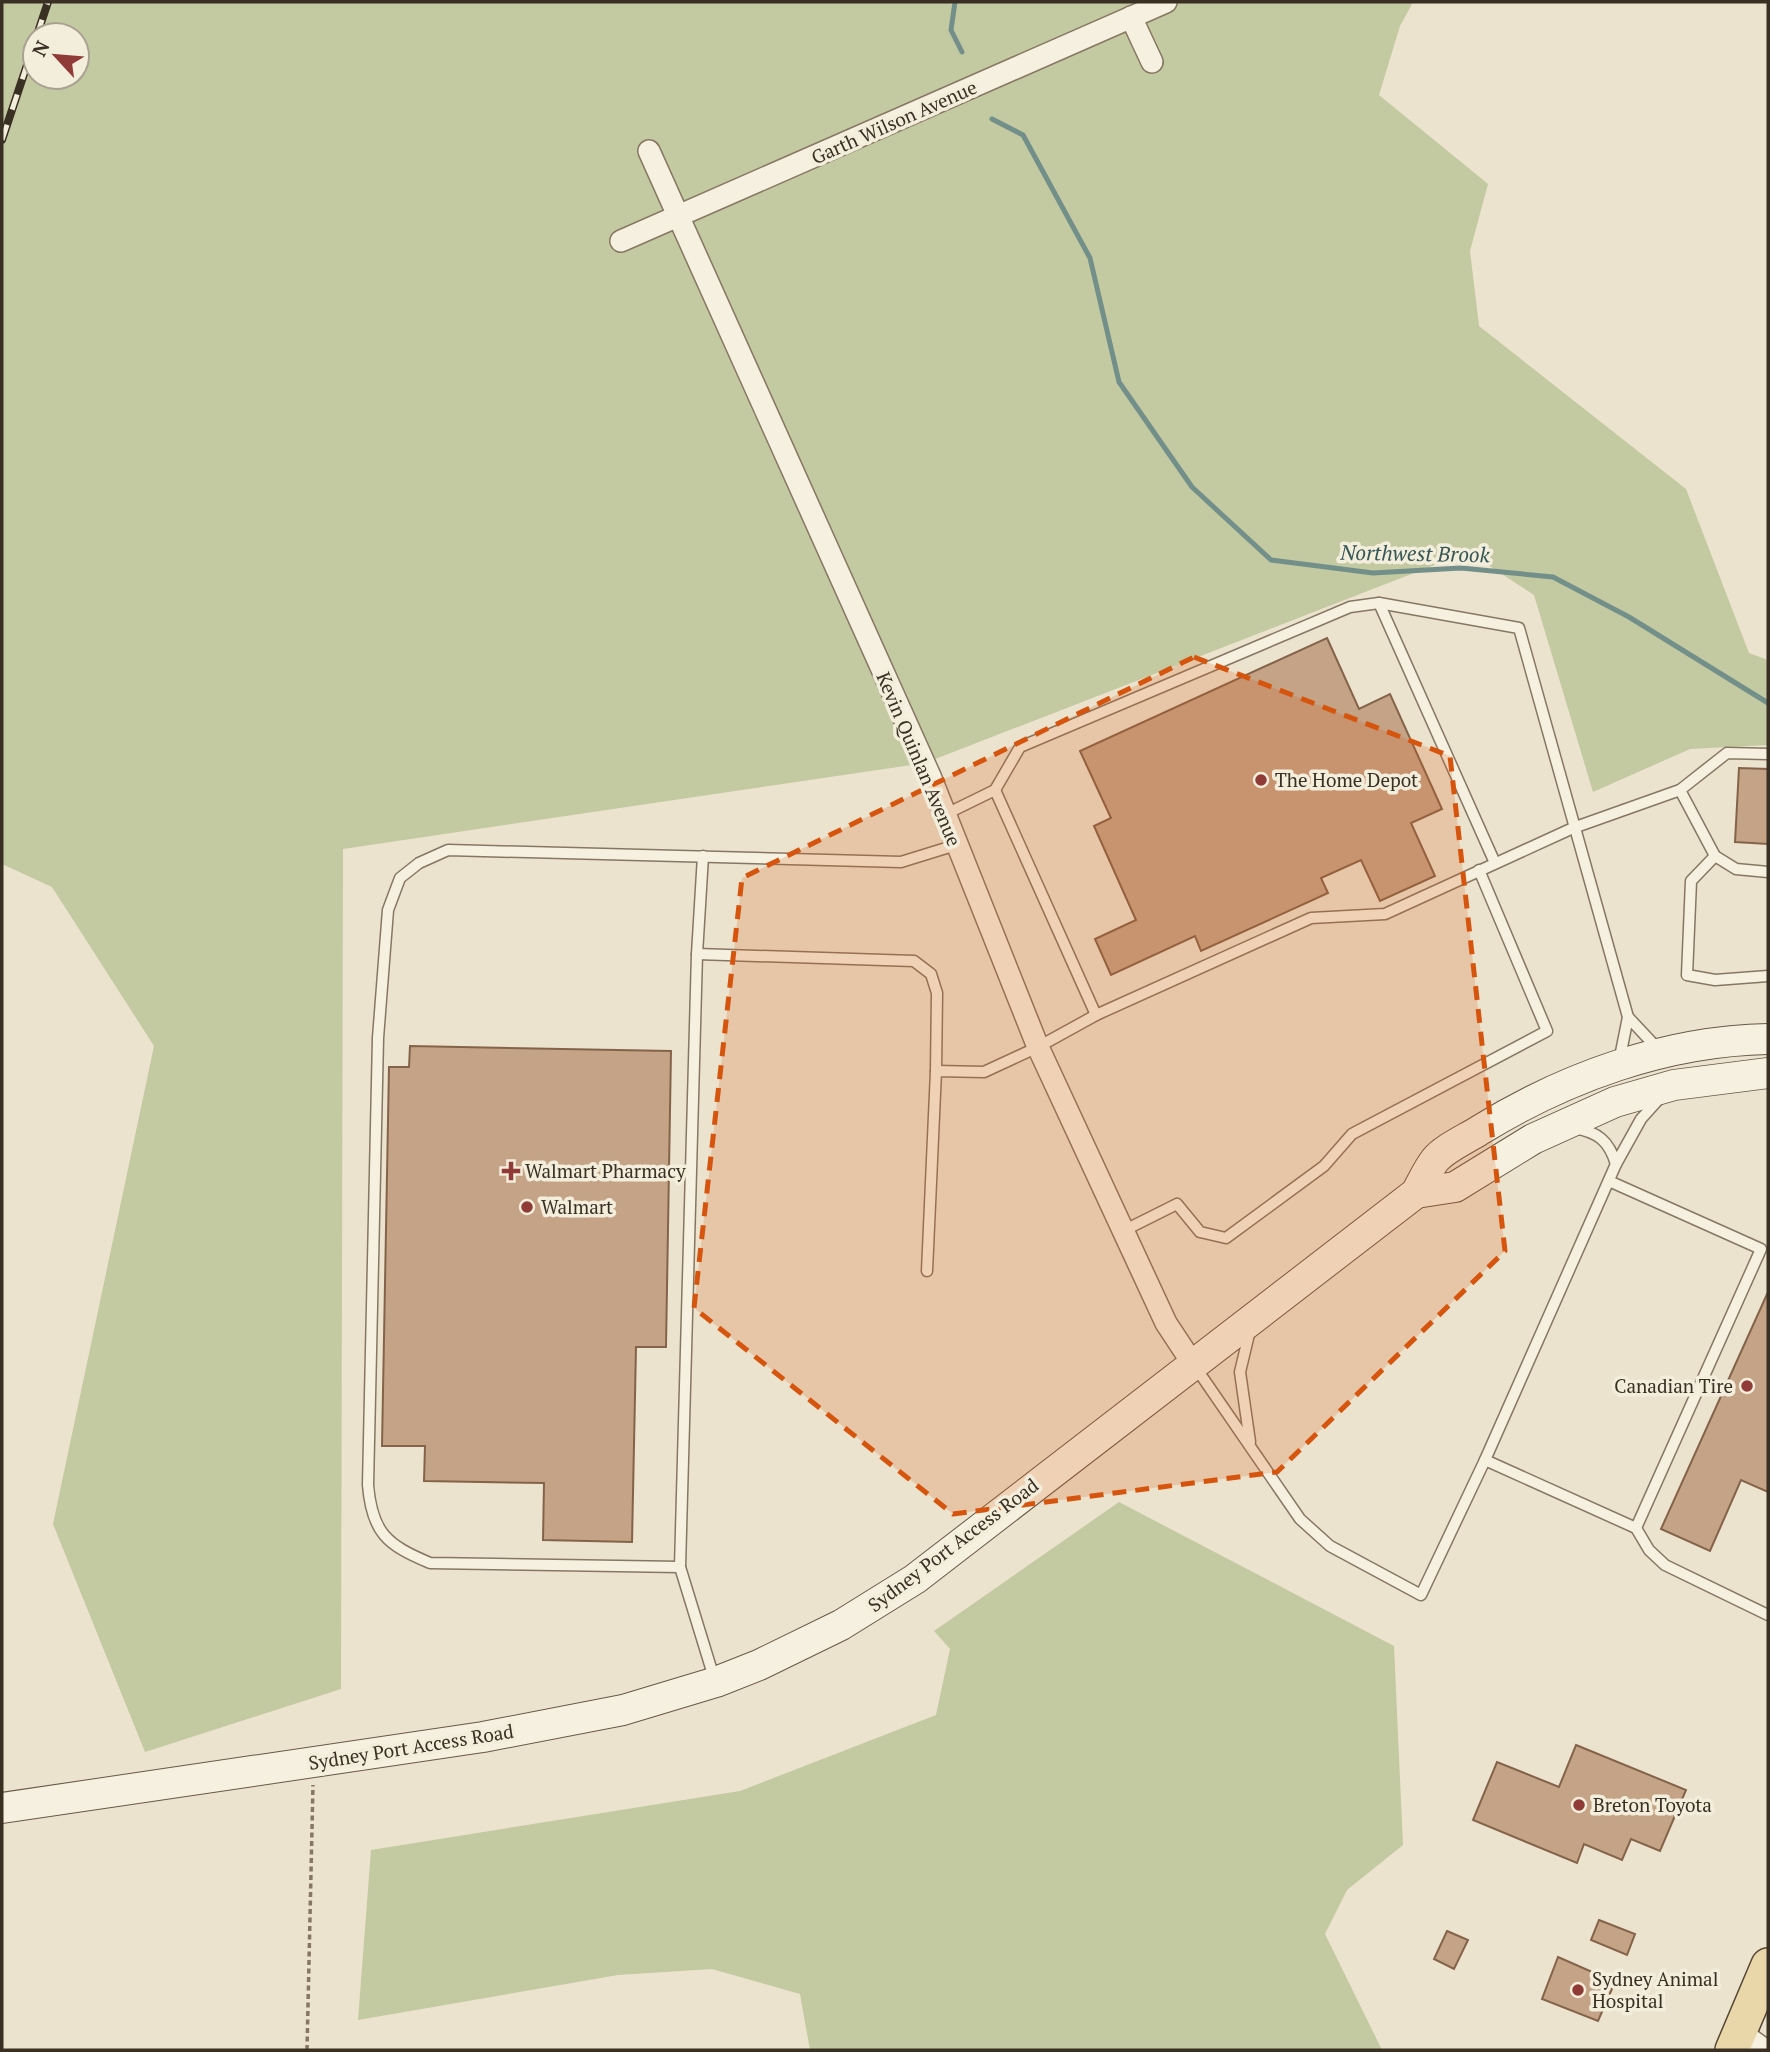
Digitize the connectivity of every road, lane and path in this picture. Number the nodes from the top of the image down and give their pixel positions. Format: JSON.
{"nodes":[{"id":1,"x":1166,"y":2,"type":"edge"},
{"id":2,"x":1131,"y":18,"type":"junction"},
{"id":3,"x":1152,"y":62,"type":"dead end"},
{"id":4,"x":649,"y":151,"type":"dead end"},
{"id":5,"x":678,"y":216,"type":"junction"},
{"id":6,"x":621,"y":241,"type":"dead end"},
{"id":7,"x":1379,"y":603,"type":"junction"},
{"id":8,"x":1768,"y":754,"type":"edge"},
{"id":9,"x":995,"y":790,"type":"junction"},
{"id":10,"x":1679,"y":790,"type":"junction"},
{"id":11,"x":944,"y":815,"type":"junction"},
{"id":12,"x":1573,"y":828,"type":"junction"},
{"id":13,"x":956,"y":845,"type":"junction"},
{"id":14,"x":703,"y":856,"type":"junction"},
{"id":15,"x":1715,"y":856,"type":"junction"},
{"id":16,"x":1495,"y":863,"type":"junction"},
{"id":17,"x":1479,"y":870,"type":"junction"},
{"id":18,"x":1768,"y":872,"type":"edge"},
{"id":19,"x":697,"y":954,"type":"junction"},
{"id":20,"x":1768,"y":976,"type":"edge"},
{"id":21,"x":1096,"y":1015,"type":"junction"},
{"id":22,"x":1628,"y":1017,"type":"junction"},
{"id":23,"x":1768,"y":1039,"type":"edge"},
{"id":24,"x":1038,"y":1047,"type":"junction"},
{"id":25,"x":1663,"y":1053,"type":"junction"},
{"id":26,"x":1618,"y":1066,"type":"junction"},
{"id":27,"x":936,"y":1071,"type":"junction"},
{"id":28,"x":1768,"y":1073,"type":"edge"},
{"id":29,"x":1674,"y":1085,"type":"junction"},
{"id":30,"x":1558,"y":1126,"type":"junction"},
{"id":31,"x":1616,"y":1164,"type":"junction"},
{"id":32,"x":1609,"y":1181,"type":"junction"},
{"id":33,"x":1416,"y":1193,"type":"junction"},
{"id":34,"x":1123,"y":1231,"type":"junction"},
{"id":35,"x":927,"y":1271,"type":"dead end"},
{"id":36,"x":1253,"y":1318,"type":"junction"},
{"id":37,"x":1193,"y":1364,"type":"junction"},
{"id":38,"x":1251,"y":1448,"type":"junction"},
{"id":39,"x":1485,"y":1460,"type":"junction"},
{"id":40,"x":1636,"y":1528,"type":"junction"},
{"id":41,"x":680,"y":1567,"type":"junction"},
{"id":42,"x":1768,"y":1615,"type":"edge"},
{"id":43,"x":716,"y":1682,"type":"junction"},
{"id":44,"x":314,"y":1762,"type":"junction"},
{"id":45,"x":2,"y":1808,"type":"edge"},
{"id":46,"x":1768,"y":1965,"type":"edge"},
{"id":47,"x":1746,"y":2044,"type":"edge"},
{"id":48,"x":307,"y":2050,"type":"edge"}],
"edges":[{"from":1,"to":2,"type":"street","name":"Garth Wilson Avenue"},
{"from":2,"to":3,"type":"street"},
{"from":2,"to":5,"type":"street","name":"Garth Wilson Avenue"},
{"from":4,"to":5,"type":"street","name":"Kevin Quinlan Avenue"},
{"from":5,"to":6,"type":"street","name":"Garth Wilson Avenue"},
{"from":5,"to":11,"type":"street","name":"Kevin Quinlan Avenue"},
{"from":7,"to":9,"type":"lane"},
{"from":7,"to":12,"type":"lane"},
{"from":7,"to":16,"type":"lane"},
{"from":8,"to":10,"type":"lane"},
{"from":9,"to":11,"type":"lane"},
{"from":9,"to":21,"type":"lane"},
{"from":10,"to":12,"type":"lane"},
{"from":10,"to":15,"type":"lane"},
{"from":11,"to":13,"type":"street","name":"Kevin Quinlan Avenue"},
{"from":12,"to":16,"type":"lane"},
{"from":12,"to":22,"type":"lane"},
{"from":13,"to":14,"type":"lane"},
{"from":13,"to":24,"type":"street","name":"Kevin Quinlan Avenue"},
{"from":14,"to":19,"type":"lane"},
{"from":14,"to":41,"type":"lane"},
{"from":15,"to":18,"type":"lane"},
{"from":15,"to":20,"type":"lane"},
{"from":16,"to":17,"type":"lane"},
{"from":17,"to":21,"type":"lane"},
{"from":17,"to":34,"type":"lane"},
{"from":19,"to":27,"type":"lane"},
{"from":19,"to":41,"type":"lane"},
{"from":21,"to":24,"type":"lane"},
{"from":22,"to":25,"type":"lane"},
{"from":22,"to":26,"type":"lane"},
{"from":23,"to":25,"type":"main road","name":"Sydney Port Access Road"},
{"from":24,"to":27,"type":"lane"},
{"from":24,"to":34,"type":"street","name":"Kevin Quinlan Avenue"},
{"from":25,"to":26,"type":"main road","name":"Sydney Port Access Road"},
{"from":26,"to":33,"type":"main road","name":"Sydney Port Access Road"},
{"from":27,"to":35,"type":"lane"},
{"from":28,"to":29,"type":"main road"},
{"from":29,"to":30,"type":"main road"},
{"from":29,"to":31,"type":"lane"},
{"from":30,"to":31,"type":"lane"},
{"from":30,"to":33,"type":"main road"},
{"from":31,"to":32,"type":"lane"},
{"from":32,"to":39,"type":"lane"},
{"from":32,"to":40,"type":"lane"},
{"from":33,"to":36,"type":"main road","name":"Sydney Port Access Road"},
{"from":34,"to":37,"type":"street","name":"Kevin Quinlan Avenue"},
{"from":36,"to":37,"type":"main road","name":"Sydney Port Access Road"},
{"from":36,"to":38,"type":"lane"},
{"from":37,"to":38,"type":"lane"},
{"from":37,"to":43,"type":"main road","name":"Sydney Port Access Road"},
{"from":38,"to":39,"type":"lane"},
{"from":39,"to":40,"type":"lane"},
{"from":40,"to":42,"type":"lane"},
{"from":41,"to":43,"type":"lane"},
{"from":43,"to":44,"type":"main road","name":"Sydney Port Access Road"},
{"from":44,"to":45,"type":"main road","name":"Sydney Port Access Road"},
{"from":44,"to":48,"type":"path"},
{"from":46,"to":47,"type":"main road"}]}
